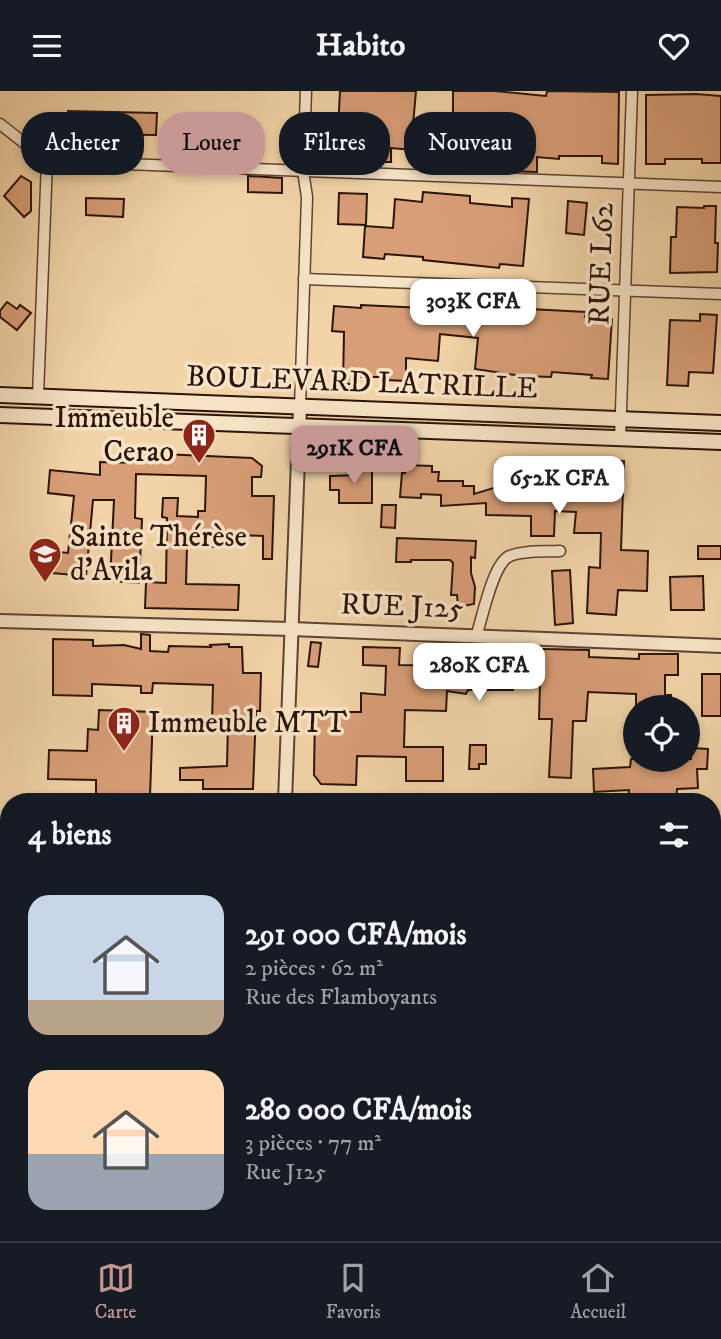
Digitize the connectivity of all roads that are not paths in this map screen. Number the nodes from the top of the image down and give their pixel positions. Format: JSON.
{"nodes":[{"id":1,"x":306,"y":91,"type":"edge"},
{"id":2,"x":632,"y":91,"type":"edge"},
{"id":3,"x":305,"y":112,"type":"edge"},
{"id":4,"x":0,"y":124,"type":"edge"},
{"id":5,"x":21,"y":141,"type":"edge"},
{"id":6,"x":144,"y":165,"type":"edge"},
{"id":7,"x":279,"y":170,"type":"edge"},
{"id":8,"x":390,"y":174,"type":"edge"},
{"id":9,"x":46,"y":175,"type":"edge"},
{"id":10,"x":304,"y":175,"type":"edge"},
{"id":11,"x":629,"y":184,"type":"junction"},
{"id":12,"x":721,"y":187,"type":"edge"},
{"id":13,"x":304,"y":279,"type":"junction"},
{"id":14,"x":625,"y":291,"type":"junction"},
{"id":15,"x":721,"y":294,"type":"edge"},
{"id":16,"x":0,"y":395,"type":"edge"},
{"id":17,"x":38,"y":396,"type":"junction"},
{"id":18,"x":300,"y":407,"type":"junction"},
{"id":19,"x":0,"y":415,"type":"edge"},
{"id":20,"x":621,"y":420,"type":"junction"},
{"id":21,"x":721,"y":423,"type":"edge"},
{"id":22,"x":299,"y":425,"type":"junction"},
{"id":23,"x":620,"y":439,"type":"junction"},
{"id":24,"x":721,"y":442,"type":"edge"},
{"id":25,"x":560,"y":551,"type":"dead end"},
{"id":26,"x":0,"y":621,"type":"edge"},
{"id":27,"x":291,"y":629,"type":"junction"},
{"id":28,"x":476,"y":637,"type":"junction"},
{"id":29,"x":721,"y":646,"type":"edge"},
{"id":30,"x":285,"y":793,"type":"edge"}],
"edges":[{"from":1,"to":3,"type":"street"},
{"from":2,"to":11,"type":"street","name":"RUE L62"},
{"from":4,"to":5,"type":"street"},
{"from":6,"to":7,"type":"street"},
{"from":8,"to":11,"type":"street"},
{"from":9,"to":17,"type":"street"},
{"from":10,"to":13,"type":"street"},
{"from":11,"to":12,"type":"street"},
{"from":11,"to":14,"type":"street","name":"RUE L62"},
{"from":13,"to":14,"type":"street"},
{"from":13,"to":18,"type":"street"},
{"from":14,"to":15,"type":"street"},
{"from":14,"to":20,"type":"street","name":"RUE L62"},
{"from":16,"to":17,"type":"main road","name":"BOULEVARD LATRILLE"},
{"from":17,"to":18,"type":"main road","name":"BOULEVARD LATRILLE"},
{"from":18,"to":20,"type":"main road","name":"BOULEVARD LATRILLE"},
{"from":18,"to":22,"type":"street"},
{"from":19,"to":22,"type":"main road","name":"BOULEVARD LATRILLE"},
{"from":20,"to":21,"type":"main road","name":"BOULEVARD LATRILLE"},
{"from":20,"to":23,"type":"street","name":"RUE L62"},
{"from":22,"to":23,"type":"main road","name":"BOULEVARD LATRILLE"},
{"from":22,"to":27,"type":"street"},
{"from":23,"to":24,"type":"main road","name":"BOULEVARD LATRILLE"},
{"from":25,"to":28,"type":"street"},
{"from":26,"to":27,"type":"street","name":"RUE J125"},
{"from":27,"to":28,"type":"street","name":"RUE J125"},
{"from":27,"to":30,"type":"street"},
{"from":28,"to":29,"type":"street","name":"RUE J125"}]}
